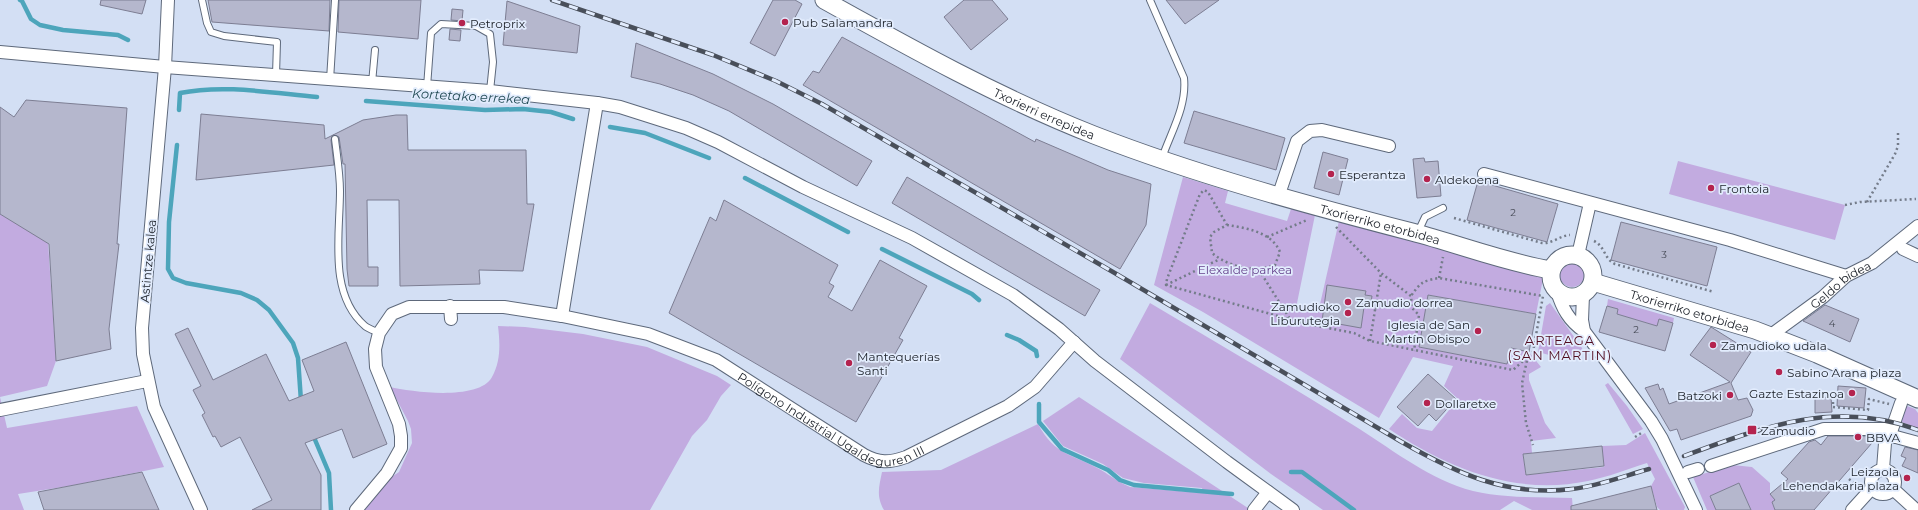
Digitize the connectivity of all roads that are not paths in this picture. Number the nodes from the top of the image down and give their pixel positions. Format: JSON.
{"nodes":[{"id":1,"x":168,"y":0,"type":"edge"},
{"id":2,"x":202,"y":0,"type":"edge"},
{"id":3,"x":336,"y":0,"type":"edge"},
{"id":4,"x":824,"y":0,"type":"edge"},
{"id":5,"x":1150,"y":0,"type":"edge"},
{"id":6,"x":375,"y":50,"type":"dead end"},
{"id":7,"x":0,"y":52,"type":"edge"},
{"id":8,"x":165,"y":67,"type":"junction"},
{"id":9,"x":276,"y":75,"type":"junction"},
{"id":10,"x":330,"y":80,"type":"junction"},
{"id":11,"x":372,"y":83,"type":"junction"},
{"id":12,"x":427,"y":87,"type":"junction"},
{"id":13,"x":490,"y":91,"type":"junction"},
{"id":14,"x":597,"y":103,"type":"junction"},
{"id":15,"x":335,"y":139,"type":"dead end"},
{"id":16,"x":1389,"y":146,"type":"dead end"},
{"id":17,"x":1162,"y":160,"type":"junction"},
{"id":18,"x":1484,"y":174,"type":"dead end"},
{"id":19,"x":1278,"y":196,"type":"junction"},
{"id":20,"x":1590,"y":202,"type":"junction"},
{"id":21,"x":1443,"y":208,"type":"dead end"},
{"id":22,"x":1914,"y":230,"type":"edge"},
{"id":23,"x":1418,"y":233,"type":"junction"},
{"id":24,"x":1903,"y":248,"type":"dead end"},
{"id":25,"x":1578,"y":255,"type":"junction"},
{"id":26,"x":1918,"y":256,"type":"edge"},
{"id":27,"x":1552,"y":270,"type":"junction"},
{"id":28,"x":1846,"y":276,"type":"junction"},
{"id":29,"x":1588,"y":288,"type":"junction"},
{"id":30,"x":1557,"y":291,"type":"junction"},
{"id":31,"x":450,"y":306,"type":"junction"},
{"id":32,"x":562,"y":316,"type":"junction"},
{"id":33,"x":451,"y":319,"type":"dead end"},
{"id":34,"x":1584,"y":331,"type":"junction"},
{"id":35,"x":379,"y":333,"type":"junction"},
{"id":36,"x":1771,"y":336,"type":"junction"},
{"id":37,"x":1074,"y":342,"type":"junction"},
{"id":38,"x":147,"y":382,"type":"junction"},
{"id":39,"x":1918,"y":399,"type":"edge"},
{"id":40,"x":1901,"y":405,"type":"road end"},
{"id":41,"x":0,"y":410,"type":"edge"},
{"id":42,"x":1886,"y":433,"type":"junction"},
{"id":43,"x":1918,"y":443,"type":"edge"},
{"id":44,"x":1711,"y":466,"type":"dead end"},
{"id":45,"x":1883,"y":469,"type":"junction"},
{"id":46,"x":1866,"y":489,"type":"junction"},
{"id":47,"x":1892,"y":490,"type":"junction"},
{"id":48,"x":1268,"y":492,"type":"junction"},
{"id":49,"x":201,"y":510,"type":"edge"},
{"id":50,"x":356,"y":510,"type":"edge"},
{"id":51,"x":1254,"y":510,"type":"edge"},
{"id":52,"x":1293,"y":510,"type":"edge"},
{"id":53,"x":1696,"y":510,"type":"edge"},
{"id":54,"x":1852,"y":510,"type":"edge"},
{"id":55,"x":1916,"y":510,"type":"edge"}],
"edges":[{"from":1,"to":8,"type":"street","name":"Astintze kalea"},
{"from":2,"to":9,"type":"lane"},
{"from":3,"to":10,"type":"lane"},
{"from":4,"to":17,"type":"street","name":"Txorierri errepidea"},
{"from":5,"to":17,"type":"lane"},
{"from":6,"to":11,"type":"lane"},
{"from":7,"to":8,"type":"street"},
{"from":8,"to":9,"type":"street"},
{"from":8,"to":38,"type":"street","name":"Astintze kalea"},
{"from":9,"to":10,"type":"street"},
{"from":10,"to":11,"type":"street"},
{"from":11,"to":12,"type":"street"},
{"from":12,"to":13,"type":"street"},
{"from":12,"to":13,"type":"lane"},
{"from":13,"to":14,"type":"street"},
{"from":14,"to":32,"type":"street"},
{"from":14,"to":37,"type":"street"},
{"from":15,"to":35,"type":"lane"},
{"from":16,"to":19,"type":"street"},
{"from":17,"to":19,"type":"street","name":"Txorierri errepidea"},
{"from":18,"to":20,"type":"street"},
{"from":19,"to":23,"type":"street","name":"Txorierriko etorbidea"},
{"from":20,"to":25,"type":"street"},
{"from":20,"to":28,"type":"street"},
{"from":21,"to":23,"type":"lane"},
{"from":22,"to":28,"type":"street","name":"Geldo bidea"},
{"from":23,"to":27,"type":"street","name":"Txorierriko etorbidea"},
{"from":24,"to":26,"type":"street"},
{"from":25,"to":27,"type":"street"},
{"from":25,"to":29,"type":"street"},
{"from":27,"to":30,"type":"street"},
{"from":28,"to":36,"type":"street","name":"Geldo bidea"},
{"from":29,"to":30,"type":"street"},
{"from":29,"to":34,"type":"street"},
{"from":29,"to":36,"type":"street","name":"Txorierriko etorbidea"},
{"from":30,"to":34,"type":"street"},
{"from":31,"to":32,"type":"street","name":"Polígono Industrial Ugaldeguren III"},
{"from":31,"to":33,"type":"street"},
{"from":31,"to":35,"type":"street","name":"Polígono Industrial Ugaldeguren III"},
{"from":32,"to":37,"type":"street","name":"Polígono Industrial Ugaldeguren III"},
{"from":34,"to":53,"type":"street"},
{"from":35,"to":50,"type":"street"},
{"from":36,"to":39,"type":"street","name":"Txorierriko etorbidea"},
{"from":37,"to":48,"type":"street"},
{"from":38,"to":41,"type":"street"},
{"from":38,"to":49,"type":"street","name":"Astintze kalea"},
{"from":40,"to":42,"type":"street"},
{"from":42,"to":43,"type":"street"},
{"from":42,"to":44,"type":"street"},
{"from":42,"to":45,"type":"street"},
{"from":45,"to":46,"type":"street"},
{"from":45,"to":47,"type":"street"},
{"from":46,"to":47,"type":"street"},
{"from":46,"to":54,"type":"street"},
{"from":47,"to":55,"type":"street"},
{"from":48,"to":51,"type":"street"},
{"from":48,"to":52,"type":"street"}]}
